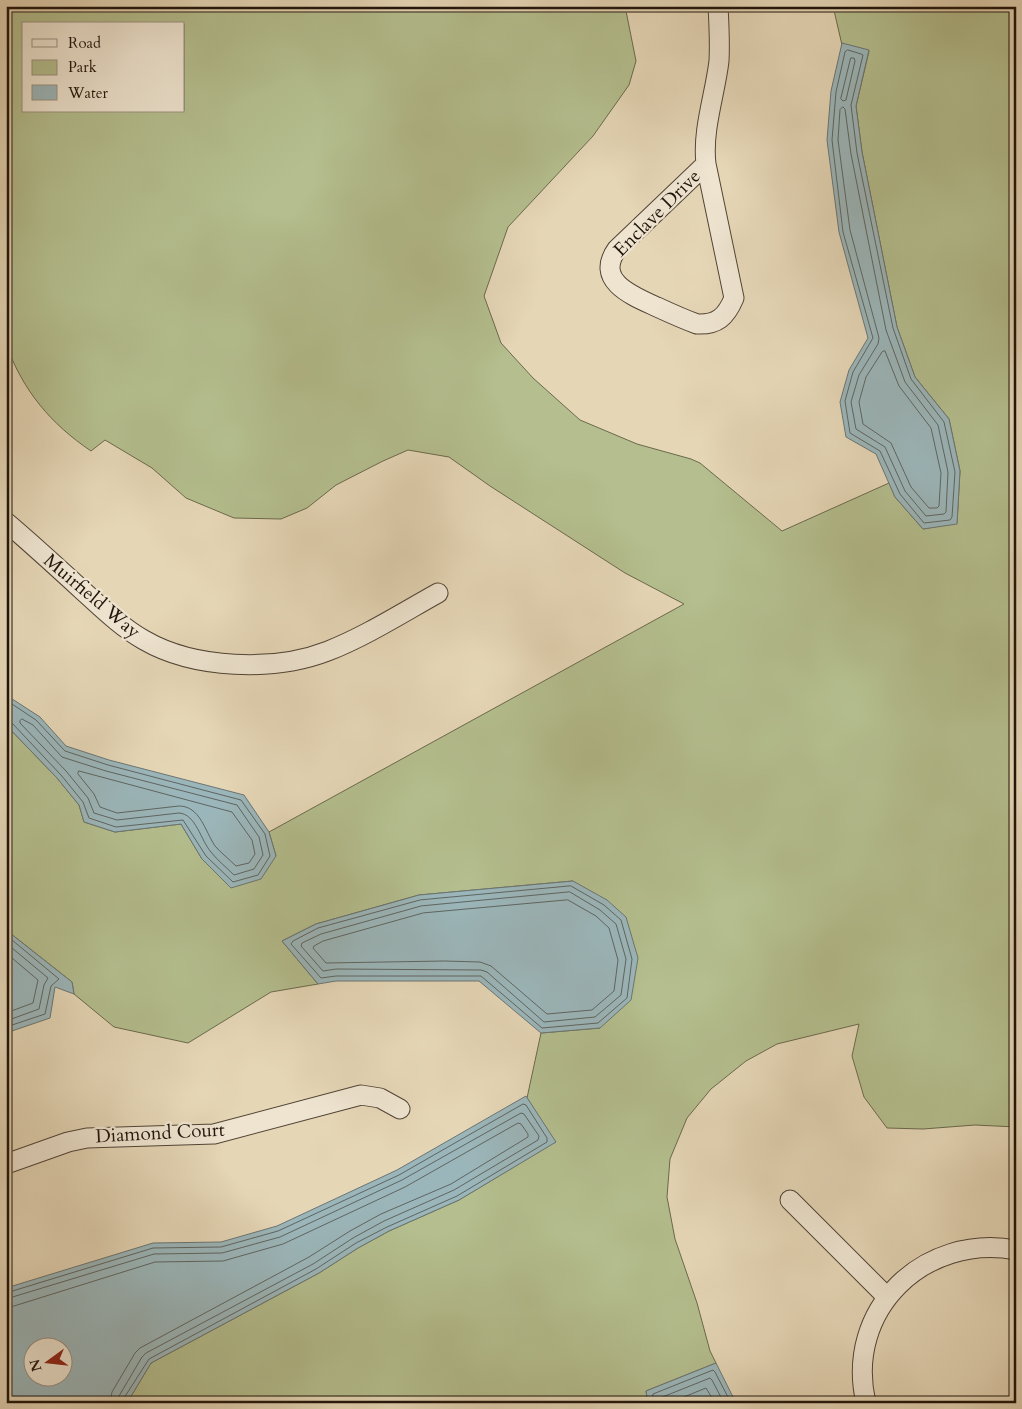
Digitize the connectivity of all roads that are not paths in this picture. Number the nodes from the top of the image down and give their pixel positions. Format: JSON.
{"nodes":[{"id":1,"x":718,"y":6,"type":"edge"},
{"id":2,"x":706,"y":164,"type":"junction"},
{"id":3,"x":6,"y":522,"type":"edge"},
{"id":4,"x":438,"y":593,"type":"dead end"},
{"id":5,"x":400,"y":1109,"type":"dead end"},
{"id":6,"x":6,"y":1164,"type":"edge"},
{"id":7,"x":790,"y":1200,"type":"dead end"},
{"id":8,"x":1016,"y":1250,"type":"edge"},
{"id":9,"x":886,"y":1297,"type":"junction"},
{"id":10,"x":866,"y":1403,"type":"edge"}],
"edges":[{"from":1,"to":2,"type":"street","name":"Enclave Drive"},
{"from":2,"to":2,"type":"street","name":"Enclave Drive"},
{"from":3,"to":4,"type":"street","name":"Muirfield Way"},
{"from":5,"to":6,"type":"street","name":"Diamond Court"},
{"from":7,"to":9,"type":"street"},
{"from":8,"to":9,"type":"street"},
{"from":9,"to":10,"type":"street"}]}
